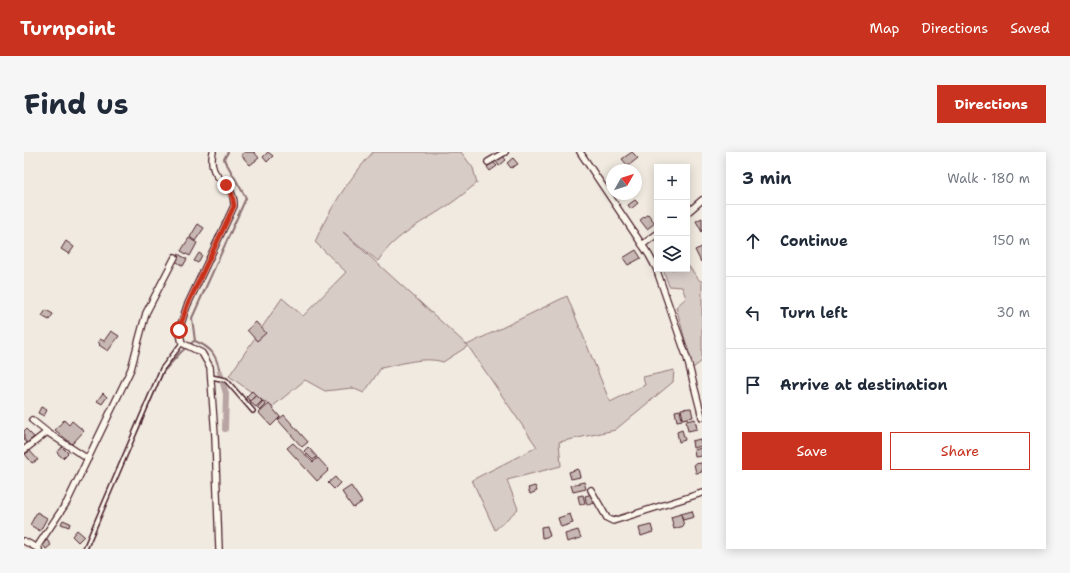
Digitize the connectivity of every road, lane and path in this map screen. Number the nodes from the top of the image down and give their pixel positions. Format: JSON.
{"nodes":[{"id":1,"x":213,"y":152,"type":"edge"},
{"id":2,"x":505,"y":152,"type":"edge"},
{"id":3,"x":580,"y":152,"type":"edge"},
{"id":4,"x":488,"y":162,"type":"dead end"},
{"id":5,"x":701,"y":202,"type":"edge"},
{"id":6,"x":690,"y":211,"type":"edge"},
{"id":7,"x":654,"y":236,"type":"edge"},
{"id":8,"x":642,"y":245,"type":"junction"},
{"id":9,"x":175,"y":257,"type":"dead end"},
{"id":10,"x":184,"y":344,"type":"junction"},
{"id":11,"x":212,"y":377,"type":"junction"},
{"id":12,"x":253,"y":411,"type":"dead end"},
{"id":13,"x":702,"y":417,"type":"edge"},
{"id":14,"x":32,"y":420,"type":"dead end"},
{"id":15,"x":48,"y":432,"type":"junction"},
{"id":16,"x":24,"y":450,"type":"edge"},
{"id":17,"x":88,"y":459,"type":"junction"},
{"id":18,"x":591,"y":490,"type":"dead end"},
{"id":19,"x":702,"y":493,"type":"edge"},
{"id":20,"x":24,"y":541,"type":"edge"},
{"id":21,"x":38,"y":548,"type":"edge"},
{"id":22,"x":85,"y":549,"type":"edge"},
{"id":23,"x":218,"y":549,"type":"edge"}],
"edges":[{"from":1,"to":10,"type":"street"},
{"from":2,"to":4,"type":"street"},
{"from":3,"to":8,"type":"street"},
{"from":5,"to":6,"type":"street"},
{"from":7,"to":8,"type":"street"},
{"from":8,"to":13,"type":"street"},
{"from":9,"to":17,"type":"street"},
{"from":10,"to":11,"type":"street"},
{"from":10,"to":22,"type":"lane"},
{"from":11,"to":12,"type":"lane"},
{"from":11,"to":23,"type":"street"},
{"from":14,"to":15,"type":"street"},
{"from":15,"to":16,"type":"street"},
{"from":15,"to":17,"type":"street"},
{"from":17,"to":21,"type":"street"},
{"from":18,"to":19,"type":"street"},
{"from":20,"to":21,"type":"street"}]}
